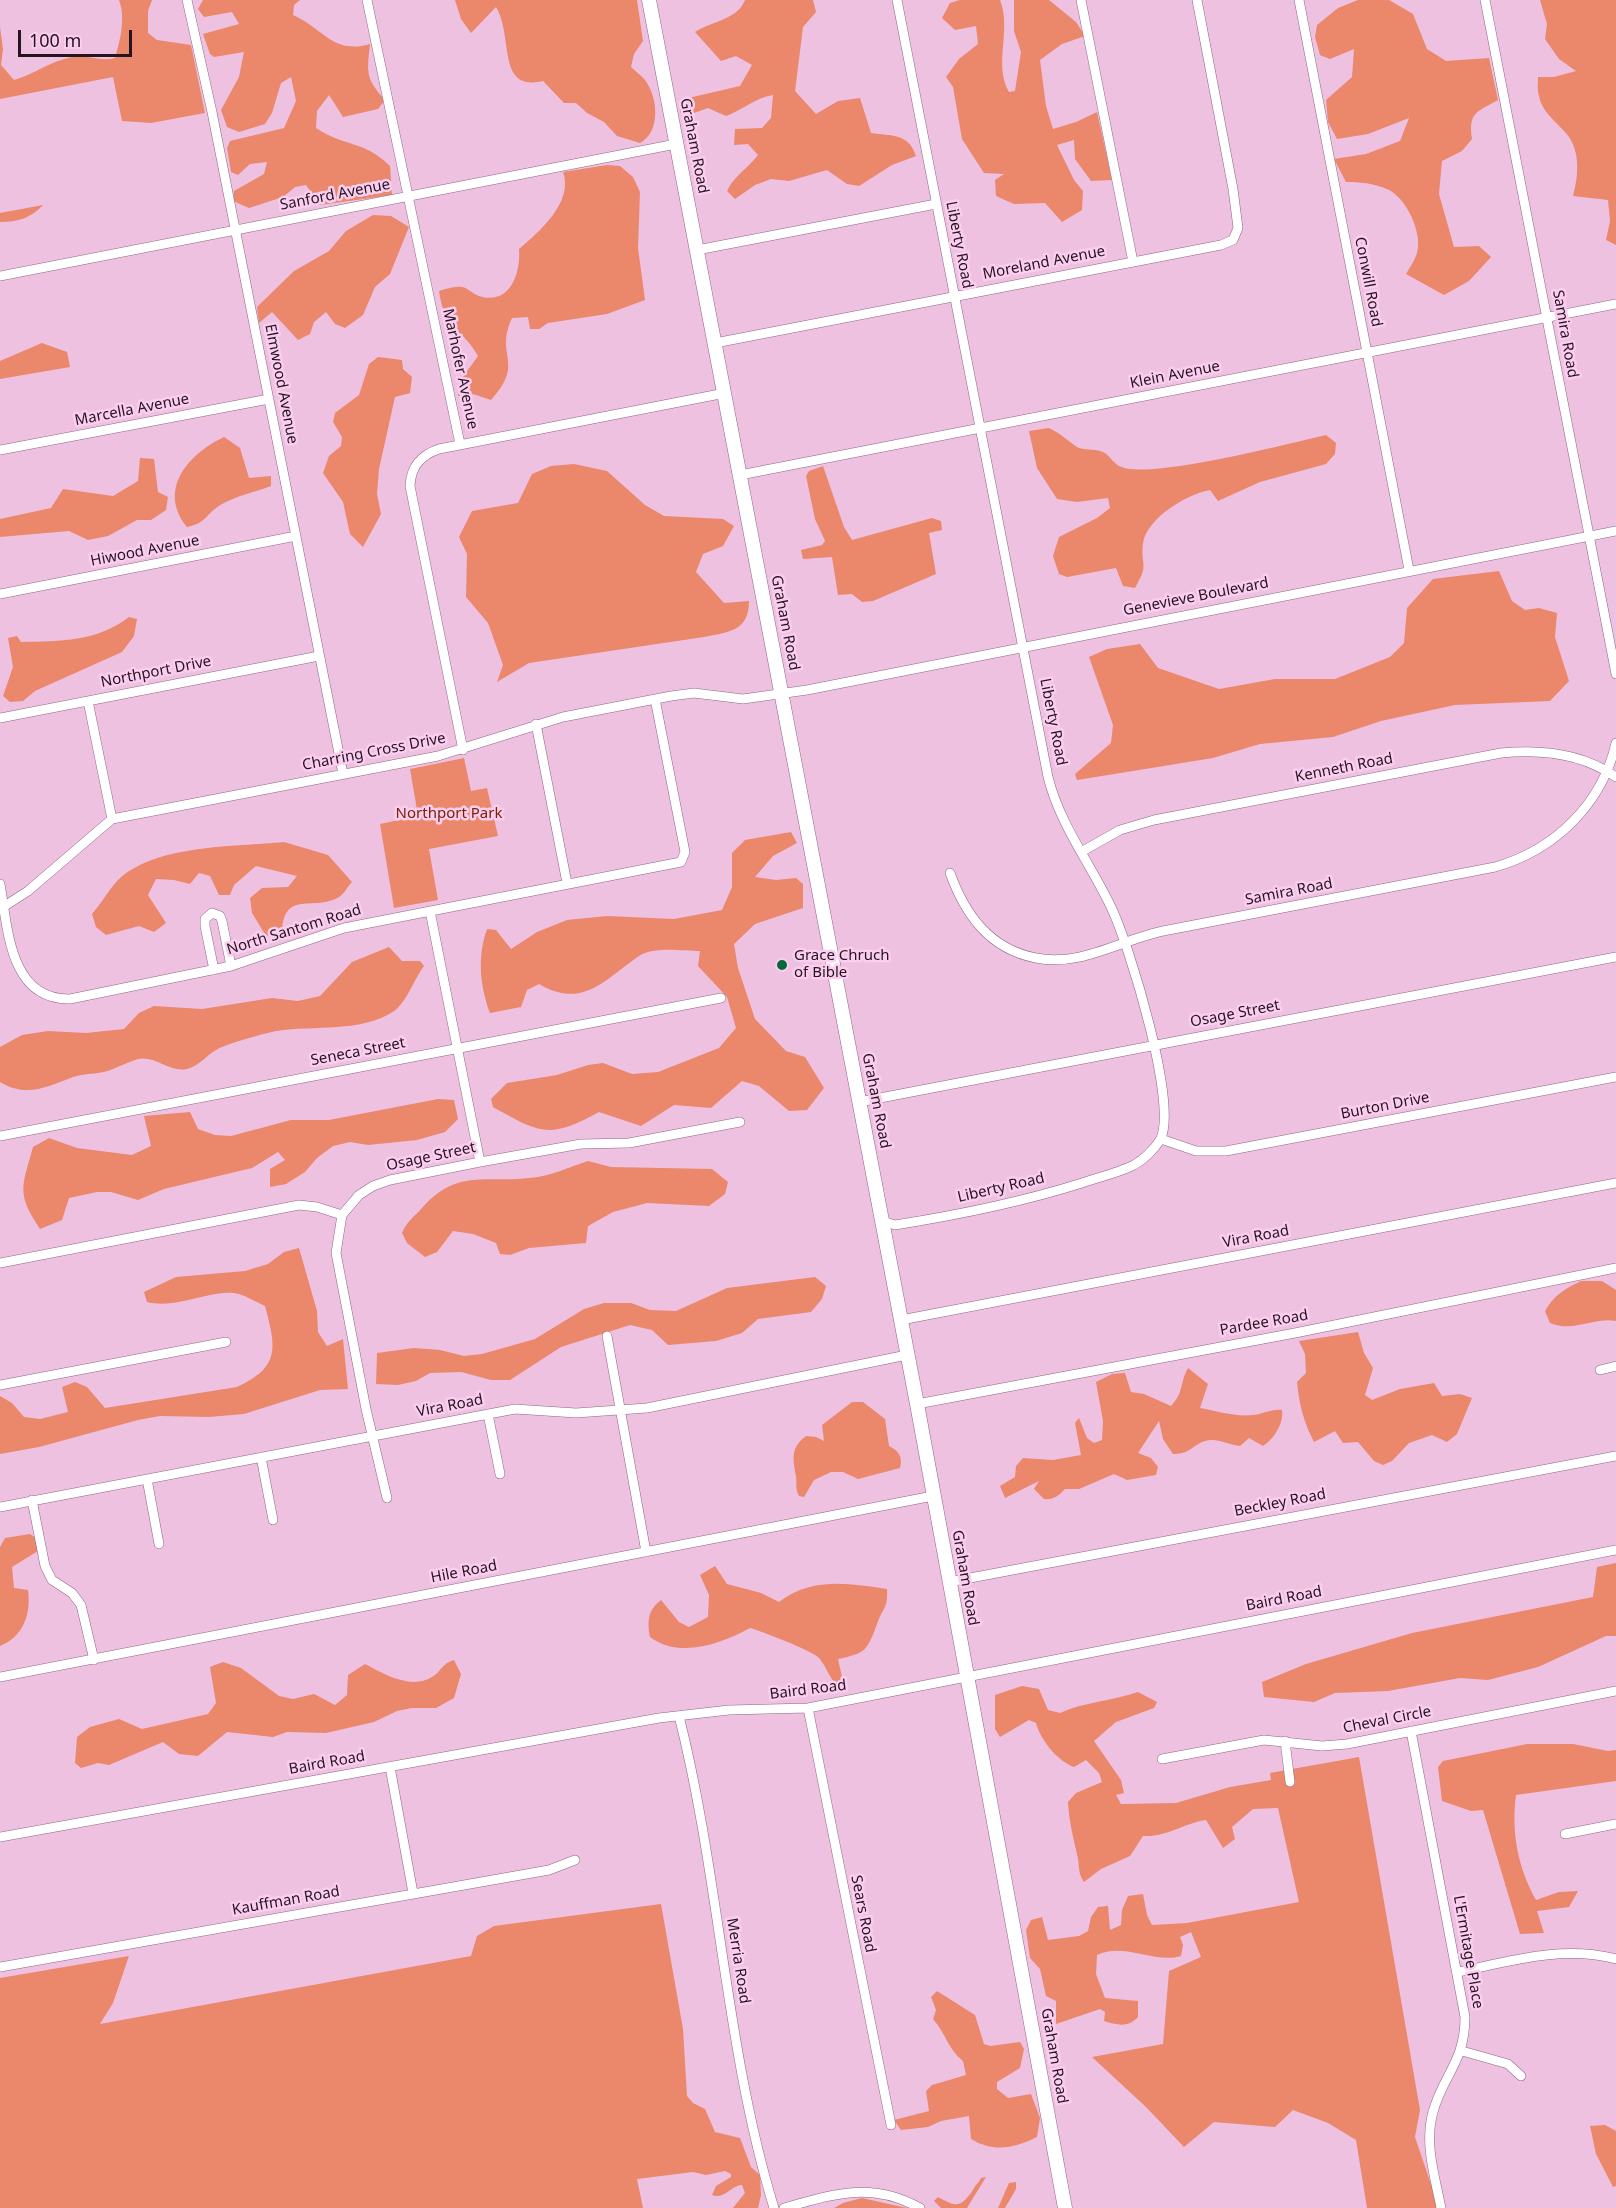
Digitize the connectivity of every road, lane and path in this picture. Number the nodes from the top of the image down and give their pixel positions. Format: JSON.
{"nodes":[{"id":1,"x":187,"y":0,"type":"edge"},
{"id":2,"x":367,"y":0,"type":"edge"},
{"id":3,"x":649,"y":0,"type":"edge"},
{"id":4,"x":897,"y":0,"type":"edge"},
{"id":5,"x":1081,"y":0,"type":"edge"},
{"id":6,"x":1197,"y":0,"type":"edge"},
{"id":7,"x":1299,"y":0,"type":"edge"},
{"id":8,"x":1485,"y":0,"type":"edge"},
{"id":9,"x":676,"y":144,"type":"junction"},
{"id":10,"x":408,"y":195,"type":"junction"},
{"id":11,"x":936,"y":204,"type":"junction"},
{"id":12,"x":235,"y":230,"type":"junction"},
{"id":13,"x":697,"y":250,"type":"junction"},
{"id":14,"x":1132,"y":262,"type":"junction"},
{"id":15,"x":0,"y":276,"type":"edge"},
{"id":16,"x":954,"y":296,"type":"junction"},
{"id":17,"x":1616,"y":304,"type":"edge"},
{"id":18,"x":1546,"y":318,"type":"junction"},
{"id":19,"x":715,"y":343,"type":"junction"},
{"id":20,"x":1367,"y":353,"type":"junction"},
{"id":21,"x":724,"y":393,"type":"junction"},
{"id":22,"x":269,"y":399,"type":"junction"},
{"id":23,"x":981,"y":429,"type":"junction"},
{"id":24,"x":460,"y":444,"type":"junction"},
{"id":25,"x":0,"y":450,"type":"edge"},
{"id":26,"x":740,"y":475,"type":"junction"},
{"id":27,"x":1616,"y":531,"type":"edge"},
{"id":28,"x":296,"y":536,"type":"junction"},
{"id":29,"x":1590,"y":536,"type":"junction"},
{"id":30,"x":1410,"y":570,"type":"junction"},
{"id":31,"x":0,"y":594,"type":"edge"},
{"id":32,"x":1023,"y":647,"type":"junction"},
{"id":33,"x":319,"y":656,"type":"junction"},
{"id":34,"x":1616,"y":674,"type":"edge"},
{"id":35,"x":782,"y":694,"type":"junction"},
{"id":36,"x":655,"y":699,"type":"junction"},
{"id":37,"x":88,"y":701,"type":"junction"},
{"id":38,"x":0,"y":718,"type":"edge"},
{"id":39,"x":536,"y":724,"type":"junction"},
{"id":40,"x":1616,"y":742,"type":"edge"},
{"id":41,"x":463,"y":750,"type":"junction"},
{"id":42,"x":1607,"y":770,"type":"junction"},
{"id":43,"x":343,"y":774,"type":"junction"},
{"id":44,"x":1616,"y":777,"type":"edge"},
{"id":45,"x":112,"y":819,"type":"junction"},
{"id":46,"x":1081,"y":852,"type":"junction"},
{"id":47,"x":950,"y":873,"type":"dead end"},
{"id":48,"x":567,"y":883,"type":"junction"},
{"id":49,"x":0,"y":884,"type":"edge"},
{"id":50,"x":2,"y":908,"type":"edge"},
{"id":51,"x":430,"y":911,"type":"junction"},
{"id":52,"x":1126,"y":942,"type":"junction"},
{"id":53,"x":1616,"y":957,"type":"edge"},
{"id":54,"x":231,"y":966,"type":"junction"},
{"id":55,"x":214,"y":970,"type":"junction"},
{"id":56,"x":721,"y":998,"type":"dead end"},
{"id":57,"x":1154,"y":1045,"type":"junction"},
{"id":58,"x":458,"y":1048,"type":"junction"},
{"id":59,"x":1616,"y":1077,"type":"edge"},
{"id":60,"x":859,"y":1102,"type":"junction"},
{"id":61,"x":740,"y":1122,"type":"dead end"},
{"id":62,"x":0,"y":1136,"type":"edge"},
{"id":63,"x":1161,"y":1139,"type":"junction"},
{"id":64,"x":480,"y":1162,"type":"junction"},
{"id":65,"x":1616,"y":1184,"type":"edge"},
{"id":66,"x":342,"y":1215,"type":"junction"},
{"id":67,"x":882,"y":1221,"type":"junction"},
{"id":68,"x":0,"y":1263,"type":"edge"},
{"id":69,"x":1616,"y":1268,"type":"edge"},
{"id":70,"x":901,"y":1320,"type":"junction"},
{"id":71,"x":607,"y":1336,"type":"dead end"},
{"id":72,"x":226,"y":1342,"type":"dead end"},
{"id":73,"x":907,"y":1355,"type":"junction"},
{"id":74,"x":1616,"y":1366,"type":"edge"},
{"id":75,"x":1600,"y":1370,"type":"dead end"},
{"id":76,"x":0,"y":1385,"type":"edge"},
{"id":77,"x":917,"y":1404,"type":"junction"},
{"id":78,"x":622,"y":1410,"type":"junction"},
{"id":79,"x":488,"y":1414,"type":"junction"},
{"id":80,"x":373,"y":1436,"type":"junction"},
{"id":81,"x":1616,"y":1456,"type":"edge"},
{"id":82,"x":261,"y":1457,"type":"junction"},
{"id":83,"x":500,"y":1474,"type":"dead end"},
{"id":84,"x":147,"y":1479,"type":"junction"},
{"id":85,"x":933,"y":1496,"type":"junction"},
{"id":86,"x":387,"y":1498,"type":"dead end"},
{"id":87,"x":32,"y":1500,"type":"junction"},
{"id":88,"x":0,"y":1507,"type":"edge"},
{"id":89,"x":273,"y":1520,"type":"dead end"},
{"id":90,"x":159,"y":1544,"type":"dead end"},
{"id":91,"x":1616,"y":1550,"type":"edge"},
{"id":92,"x":646,"y":1552,"type":"junction"},
{"id":93,"x":949,"y":1582,"type":"junction"},
{"id":94,"x":94,"y":1660,"type":"junction"},
{"id":95,"x":966,"y":1676,"type":"junction"},
{"id":96,"x":0,"y":1677,"type":"edge"},
{"id":97,"x":1616,"y":1691,"type":"edge"},
{"id":98,"x":807,"y":1708,"type":"junction"},
{"id":99,"x":679,"y":1716,"type":"junction"},
{"id":100,"x":1411,"y":1731,"type":"junction"},
{"id":101,"x":1285,"y":1741,"type":"junction"},
{"id":102,"x":1162,"y":1759,"type":"dead end"},
{"id":103,"x":390,"y":1767,"type":"junction"},
{"id":104,"x":1290,"y":1782,"type":"dead end"},
{"id":105,"x":1616,"y":1824,"type":"edge"},
{"id":106,"x":1565,"y":1834,"type":"dead end"},
{"id":107,"x":0,"y":1837,"type":"edge"},
{"id":108,"x":575,"y":1860,"type":"dead end"},
{"id":109,"x":413,"y":1893,"type":"junction"},
{"id":110,"x":1616,"y":1959,"type":"edge"},
{"id":111,"x":0,"y":1968,"type":"edge"},
{"id":112,"x":1458,"y":1972,"type":"junction"},
{"id":113,"x":1462,"y":2051,"type":"junction"},
{"id":114,"x":1521,"y":2076,"type":"dead end"},
{"id":115,"x":891,"y":2125,"type":"dead end"},
{"id":116,"x":774,"y":2208,"type":"edge"},
{"id":117,"x":784,"y":2208,"type":"edge"},
{"id":118,"x":920,"y":2208,"type":"edge"},
{"id":119,"x":1065,"y":2208,"type":"edge"},
{"id":120,"x":1441,"y":2208,"type":"edge"}],
"edges":[{"from":1,"to":12,"type":"street","name":"Elmwood Avenue"},
{"from":2,"to":10,"type":"street","name":"Marhofer Avenue"},
{"from":3,"to":9,"type":"main road","name":"Graham Road"},
{"from":4,"to":11,"type":"street","name":"Liberty Road"},
{"from":5,"to":14,"type":"street"},
{"from":6,"to":14,"type":"street","name":"Moreland Avenue"},
{"from":7,"to":20,"type":"street","name":"Conwill Road"},
{"from":8,"to":18,"type":"street","name":"Samira Road"},
{"from":9,"to":10,"type":"street","name":"Sanford Avenue"},
{"from":9,"to":13,"type":"main road","name":"Graham Road"},
{"from":10,"to":12,"type":"street","name":"Sanford Avenue"},
{"from":10,"to":24,"type":"street","name":"Marhofer Avenue"},
{"from":11,"to":13,"type":"street"},
{"from":11,"to":16,"type":"street","name":"Liberty Road"},
{"from":12,"to":15,"type":"street","name":"Sanford Avenue"},
{"from":12,"to":22,"type":"street","name":"Elmwood Avenue"},
{"from":13,"to":19,"type":"main road","name":"Graham Road"},
{"from":14,"to":16,"type":"street","name":"Moreland Avenue"},
{"from":16,"to":19,"type":"street","name":"Moreland Avenue"},
{"from":16,"to":23,"type":"street","name":"Liberty Road"},
{"from":17,"to":18,"type":"street","name":"Klein Avenue"},
{"from":18,"to":20,"type":"street","name":"Klein Avenue"},
{"from":18,"to":29,"type":"street","name":"Samira Road"},
{"from":19,"to":21,"type":"main road","name":"Graham Road"},
{"from":20,"to":23,"type":"street","name":"Klein Avenue"},
{"from":20,"to":30,"type":"street","name":"Conwill Road"},
{"from":21,"to":24,"type":"street"},
{"from":21,"to":26,"type":"main road","name":"Graham Road"},
{"from":22,"to":25,"type":"street","name":"Marcella Avenue"},
{"from":22,"to":28,"type":"street","name":"Elmwood Avenue"},
{"from":23,"to":26,"type":"street","name":"Klein Avenue"},
{"from":23,"to":32,"type":"street","name":"Liberty Road"},
{"from":24,"to":41,"type":"street","name":"Marhofer Avenue"},
{"from":26,"to":35,"type":"main road","name":"Graham Road"},
{"from":27,"to":29,"type":"street","name":"Genevieve Boulevard"},
{"from":28,"to":31,"type":"street","name":"Hiwood Avenue"},
{"from":28,"to":33,"type":"street","name":"Elmwood Avenue"},
{"from":29,"to":30,"type":"street","name":"Genevieve Boulevard"},
{"from":29,"to":34,"type":"street","name":"Samira Road"},
{"from":30,"to":32,"type":"street","name":"Genevieve Boulevard"},
{"from":32,"to":35,"type":"street","name":"Genevieve Boulevard"},
{"from":32,"to":46,"type":"street","name":"Liberty Road"},
{"from":33,"to":37,"type":"street","name":"Northport Drive"},
{"from":33,"to":43,"type":"street","name":"Elmwood Avenue"},
{"from":35,"to":36,"type":"street","name":"Charring Cross Drive"},
{"from":35,"to":60,"type":"main road","name":"Graham Road"},
{"from":36,"to":39,"type":"street","name":"Charring Cross Drive"},
{"from":36,"to":48,"type":"street","name":"North Santom Road"},
{"from":37,"to":38,"type":"street","name":"Northport Drive"},
{"from":37,"to":45,"type":"street"},
{"from":39,"to":41,"type":"street","name":"Charring Cross Drive"},
{"from":39,"to":48,"type":"street"},
{"from":40,"to":42,"type":"street","name":"Samira Road"},
{"from":41,"to":43,"type":"street","name":"Charring Cross Drive"},
{"from":42,"to":44,"type":"street","name":"Kenneth Road"},
{"from":42,"to":46,"type":"street","name":"Kenneth Road"},
{"from":42,"to":52,"type":"street","name":"Samira Road"},
{"from":43,"to":45,"type":"street","name":"Charring Cross Drive"},
{"from":45,"to":50,"type":"street","name":"Charring Cross Drive"},
{"from":46,"to":52,"type":"street","name":"Liberty Road"},
{"from":47,"to":52,"type":"street","name":"Samira Road"},
{"from":48,"to":51,"type":"street","name":"North Santom Road"},
{"from":49,"to":50,"type":"street","name":"North Santom Road"},
{"from":50,"to":55,"type":"street","name":"North Santom Road"},
{"from":51,"to":54,"type":"street","name":"North Santom Road"},
{"from":51,"to":58,"type":"street"},
{"from":52,"to":57,"type":"street","name":"Liberty Road"},
{"from":53,"to":57,"type":"street","name":"Osage Street"},
{"from":54,"to":55,"type":"street","name":"North Santom Road"},
{"from":54,"to":55,"type":"street"},
{"from":56,"to":58,"type":"street","name":"Seneca Street"},
{"from":57,"to":60,"type":"street","name":"Osage Street"},
{"from":57,"to":63,"type":"street","name":"Liberty Road"},
{"from":58,"to":62,"type":"street","name":"Seneca Street"},
{"from":58,"to":64,"type":"street"},
{"from":59,"to":63,"type":"street","name":"Burton Drive"},
{"from":60,"to":67,"type":"main road","name":"Graham Road"},
{"from":61,"to":64,"type":"street","name":"Osage Street"},
{"from":63,"to":67,"type":"street","name":"Liberty Road"},
{"from":64,"to":66,"type":"street","name":"Osage Street"},
{"from":65,"to":70,"type":"street","name":"Vira Road"},
{"from":66,"to":68,"type":"street"},
{"from":66,"to":80,"type":"street"},
{"from":67,"to":70,"type":"main road","name":"Graham Road"},
{"from":69,"to":77,"type":"street","name":"Pardee Road"},
{"from":70,"to":73,"type":"main road","name":"Graham Road"},
{"from":71,"to":78,"type":"street"},
{"from":72,"to":76,"type":"street"},
{"from":73,"to":77,"type":"main road","name":"Graham Road"},
{"from":73,"to":78,"type":"street","name":"Vira Road"},
{"from":74,"to":75,"type":"street"},
{"from":77,"to":85,"type":"main road","name":"Graham Road"},
{"from":78,"to":79,"type":"street","name":"Vira Road"},
{"from":78,"to":92,"type":"street"},
{"from":79,"to":80,"type":"street","name":"Vira Road"},
{"from":79,"to":83,"type":"street"},
{"from":80,"to":82,"type":"street","name":"Vira Road"},
{"from":80,"to":86,"type":"street"},
{"from":81,"to":93,"type":"street","name":"Beckley Road"},
{"from":82,"to":84,"type":"street","name":"Vira Road"},
{"from":82,"to":89,"type":"street"},
{"from":84,"to":87,"type":"street","name":"Vira Road"},
{"from":84,"to":90,"type":"street"},
{"from":85,"to":92,"type":"street","name":"Hile Road"},
{"from":85,"to":93,"type":"main road","name":"Graham Road"},
{"from":87,"to":88,"type":"street","name":"Vira Road"},
{"from":87,"to":94,"type":"street"},
{"from":91,"to":95,"type":"street","name":"Baird Road"},
{"from":92,"to":94,"type":"street","name":"Hile Road"},
{"from":93,"to":95,"type":"main road","name":"Graham Road"},
{"from":94,"to":96,"type":"street","name":"Hile Road"},
{"from":95,"to":98,"type":"street","name":"Baird Road"},
{"from":95,"to":119,"type":"main road","name":"Graham Road"},
{"from":97,"to":100,"type":"street","name":"Cheval Circle"},
{"from":98,"to":99,"type":"street","name":"Baird Road"},
{"from":98,"to":115,"type":"street","name":"Sears Road"},
{"from":99,"to":103,"type":"street","name":"Baird Road"},
{"from":99,"to":116,"type":"street","name":"Merria Road"},
{"from":100,"to":101,"type":"street","name":"Cheval Circle"},
{"from":100,"to":112,"type":"street","name":"L'Ermitage Place"},
{"from":101,"to":102,"type":"street","name":"Cheval Circle"},
{"from":101,"to":104,"type":"street"},
{"from":103,"to":107,"type":"street","name":"Baird Road"},
{"from":103,"to":109,"type":"street"},
{"from":105,"to":106,"type":"street"},
{"from":108,"to":109,"type":"street","name":"Kauffman Road"},
{"from":109,"to":111,"type":"street","name":"Kauffman Road"},
{"from":110,"to":112,"type":"street"},
{"from":112,"to":113,"type":"street","name":"L'Ermitage Place"},
{"from":113,"to":114,"type":"street"},
{"from":113,"to":120,"type":"street","name":"L'Ermitage Place"},
{"from":117,"to":118,"type":"street"}]}
